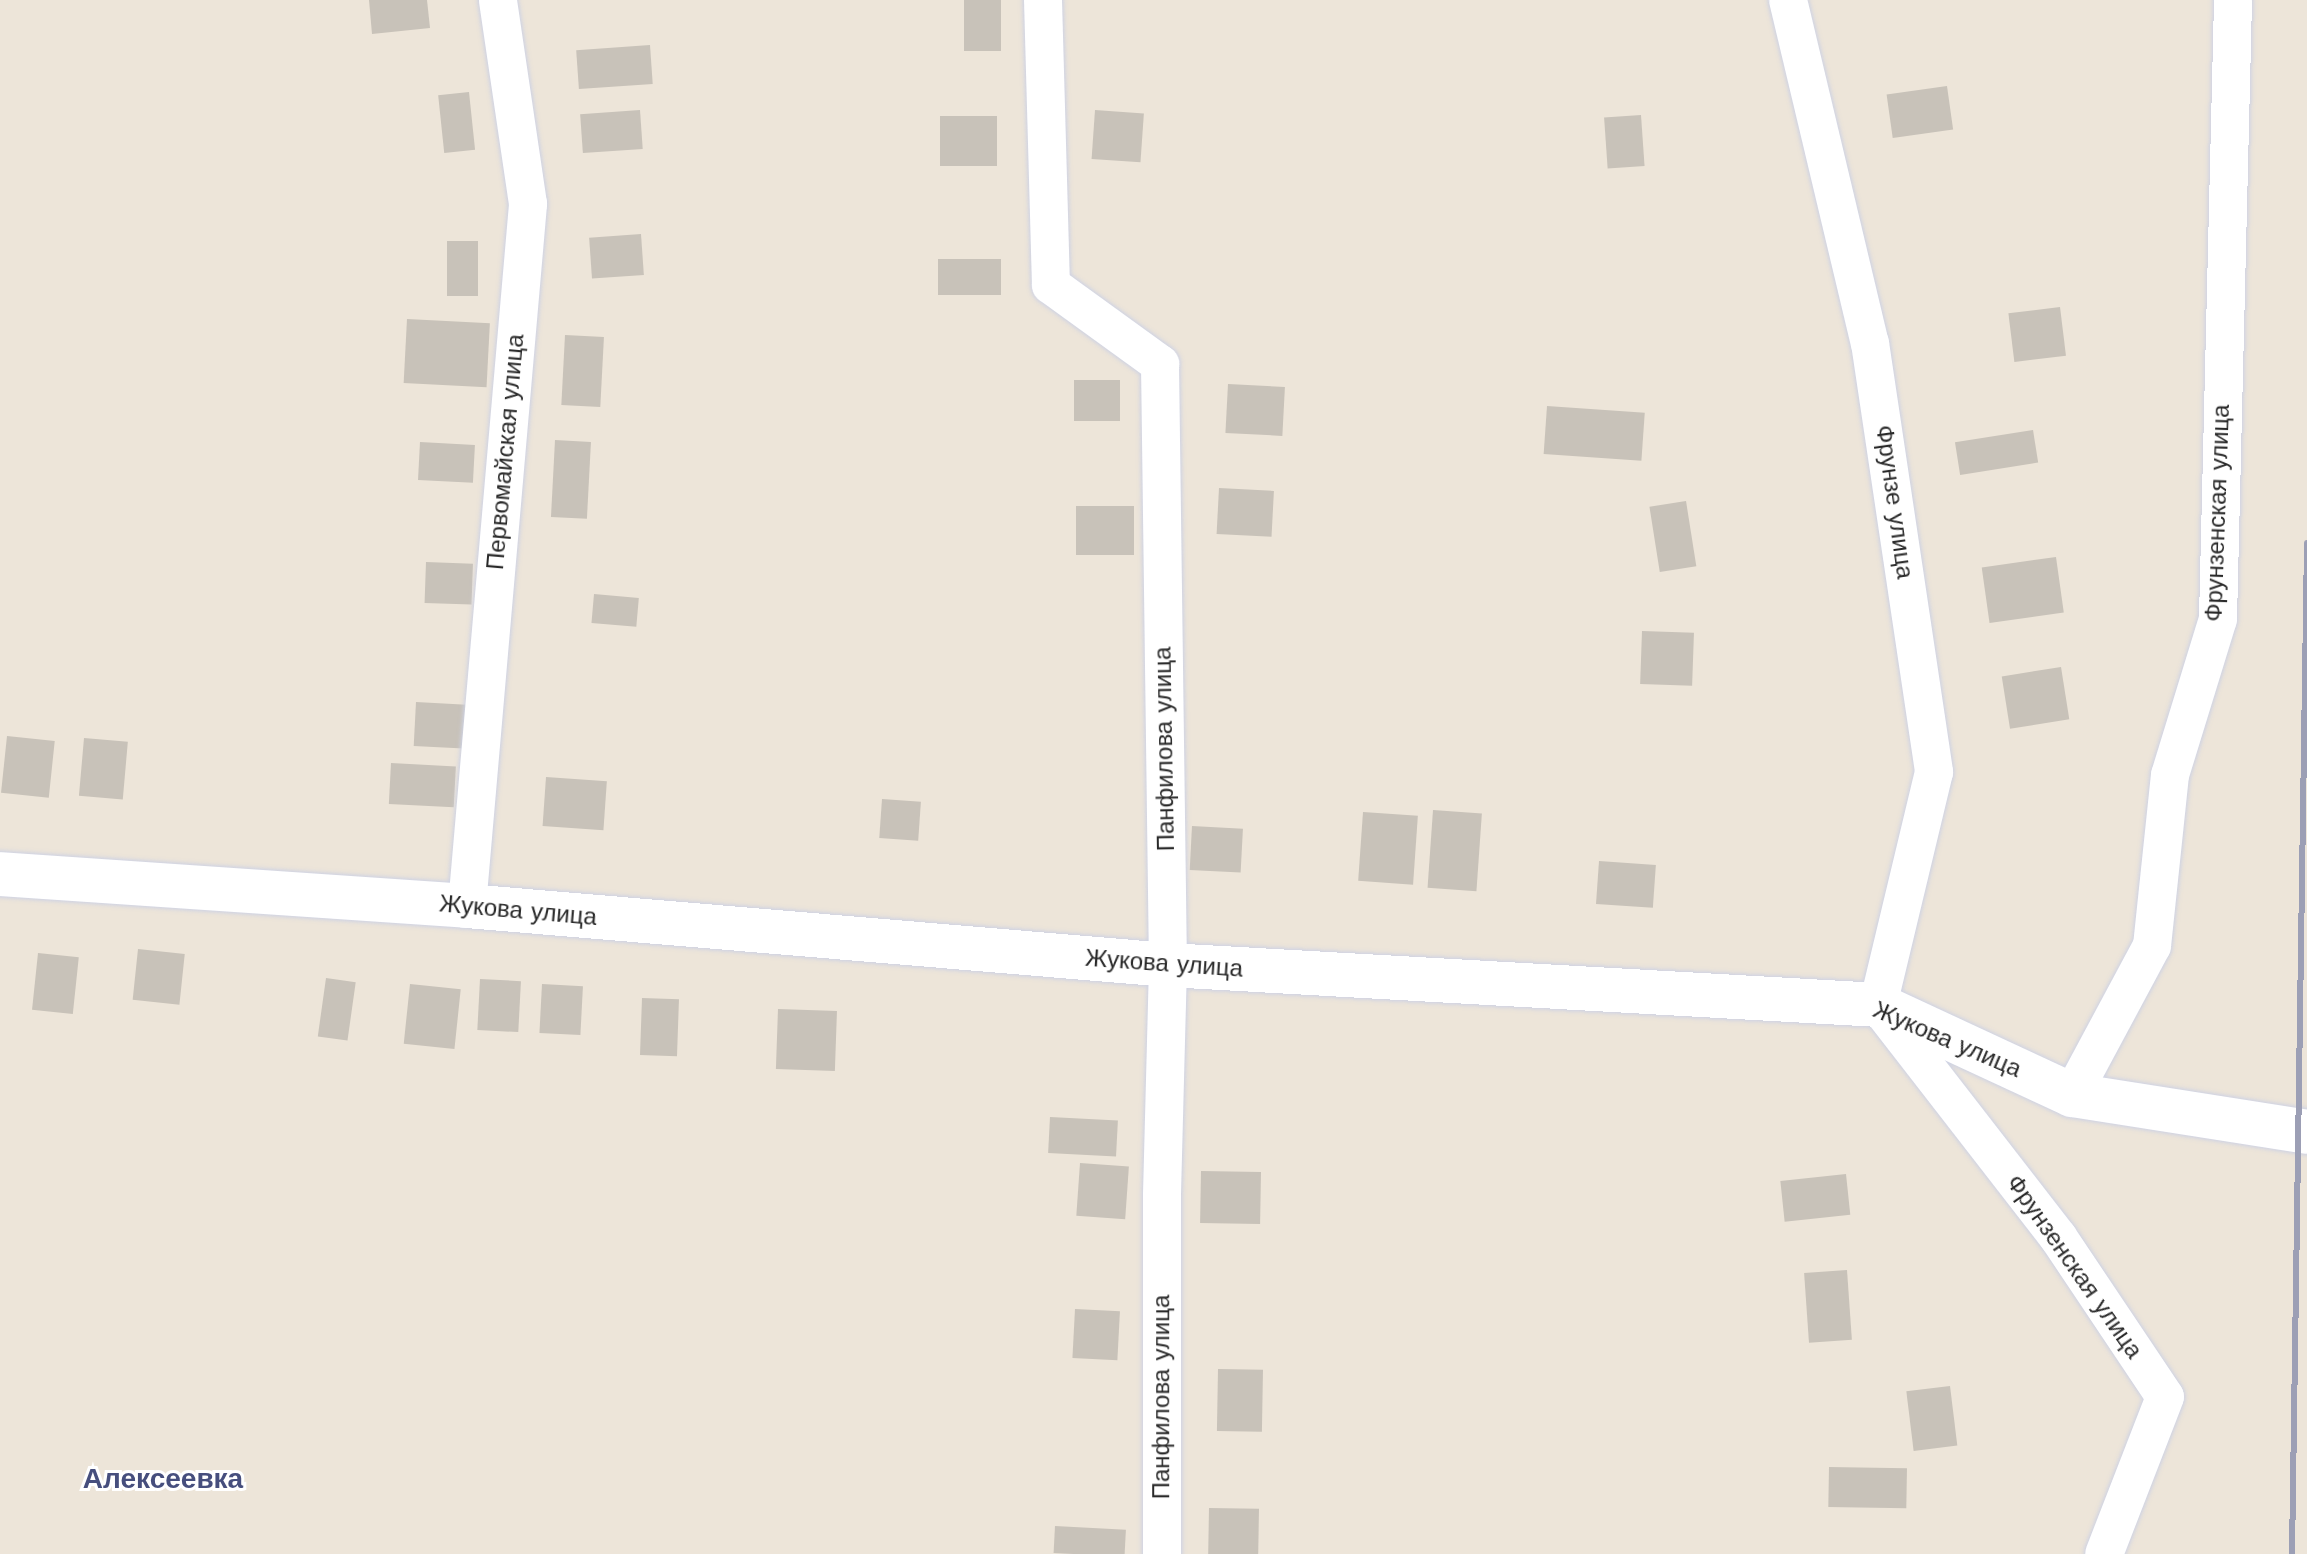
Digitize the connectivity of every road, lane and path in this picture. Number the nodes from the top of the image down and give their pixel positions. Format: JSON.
{"nodes":[{"id":1,"x":498,"y":0,"type":"edge"},
{"id":2,"x":1043,"y":0,"type":"edge"},
{"id":3,"x":1788,"y":0,"type":"edge"},
{"id":4,"x":2233,"y":0,"type":"edge"},
{"id":5,"x":0,"y":874,"type":"edge"},
{"id":6,"x":467,"y":906,"type":"junction"},
{"id":7,"x":1168,"y":965,"type":"junction"},
{"id":8,"x":1878,"y":1005,"type":"junction"},
{"id":9,"x":2072,"y":1095,"type":"junction"},
{"id":10,"x":2307,"y":1132,"type":"edge"},
{"id":11,"x":1162,"y":1554,"type":"edge"},
{"id":12,"x":2104,"y":1554,"type":"edge"}],
"edges":[{"from":1,"to":6,"type":"street","name":"Первомайская улица"},
{"from":2,"to":7,"type":"street","name":"Панфилова улица"},
{"from":3,"to":8,"type":"street","name":"Фрунзе улица"},
{"from":4,"to":9,"type":"street","name":"Фрунзенская улица"},
{"from":5,"to":6,"type":"street","name":"Жукова улица"},
{"from":6,"to":7,"type":"street","name":"Жукова улица"},
{"from":7,"to":8,"type":"street","name":"Жукова улица"},
{"from":7,"to":11,"type":"street","name":"Панфилова улица"},
{"from":8,"to":9,"type":"street","name":"Жукова улица"},
{"from":8,"to":12,"type":"street","name":"Фрунзенская улица"},
{"from":9,"to":10,"type":"street","name":"Жукова улица"}]}
